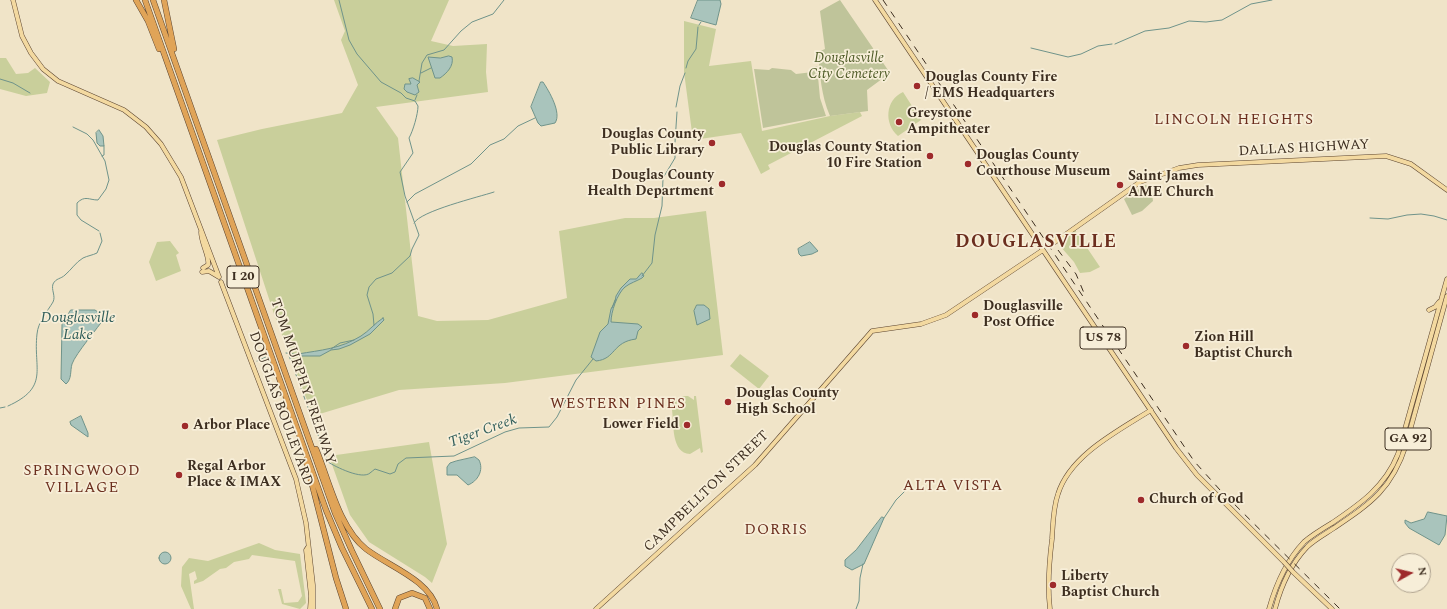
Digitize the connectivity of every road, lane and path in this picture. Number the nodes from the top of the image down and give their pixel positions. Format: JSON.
{"nodes":[{"id":1,"x":13,"y":0,"type":"edge"},
{"id":2,"x":136,"y":0,"type":"edge"},
{"id":3,"x":145,"y":0,"type":"edge"},
{"id":4,"x":153,"y":0,"type":"edge"},
{"id":5,"x":164,"y":0,"type":"edge"},
{"id":6,"x":875,"y":0,"type":"edge"},
{"id":7,"x":181,"y":76,"type":"junction"},
{"id":8,"x":188,"y":121,"type":"junction"},
{"id":9,"x":1447,"y":190,"type":"edge"},
{"id":10,"x":201,"y":230,"type":"junction"},
{"id":11,"x":1052,"y":238,"type":"dead end"},
{"id":12,"x":1060,"y":238,"type":"junction"},
{"id":13,"x":1055,"y":242,"type":"dead end"},
{"id":14,"x":1043,"y":250,"type":"junction"},
{"id":15,"x":220,"y":279,"type":"junction"},
{"id":16,"x":1447,"y":279,"type":"edge"},
{"id":17,"x":1443,"y":293,"type":"junction"},
{"id":18,"x":1447,"y":296,"type":"edge"},
{"id":19,"x":1434,"y":323,"type":"junction"},
{"id":20,"x":290,"y":385,"type":"junction"},
{"id":21,"x":1151,"y":410,"type":"junction"},
{"id":22,"x":299,"y":432,"type":"junction"},
{"id":23,"x":308,"y":547,"type":"junction"},
{"id":24,"x":1326,"y":603,"type":"junction"},
{"id":25,"x":312,"y":608,"type":"edge"},
{"id":26,"x":346,"y":609,"type":"edge"},
{"id":27,"x":372,"y":609,"type":"edge"},
{"id":28,"x":380,"y":609,"type":"edge"},
{"id":29,"x":395,"y":609,"type":"edge"},
{"id":30,"x":430,"y":609,"type":"edge"},
{"id":31,"x":437,"y":609,"type":"edge"},
{"id":32,"x":596,"y":609,"type":"edge"},
{"id":33,"x":1050,"y":609,"type":"edge"},
{"id":34,"x":1269,"y":609,"type":"edge"},
{"id":35,"x":1275,"y":609,"type":"edge"},
{"id":36,"x":1328,"y":609,"type":"edge"},
{"id":37,"x":1332,"y":609,"type":"edge"}],
"edges":[{"from":1,"to":10,"type":"main road","name":"DOUGLAS BOULEVARD"},
{"from":2,"to":8,"type":"highway"},
{"from":3,"to":8,"type":"highway","name":"TOM MURPHY FREEWAY","number":"I 20"},
{"from":4,"to":7,"type":"highway","name":"TOM MURPHY FREEWAY","number":"I 20"},
{"from":5,"to":7,"type":"highway"},
{"from":6,"to":14,"type":"main road","number":"US 78"},
{"from":7,"to":20,"type":"highway","name":"TOM MURPHY FREEWAY","number":"I 20"},
{"from":8,"to":22,"type":"highway","name":"TOM MURPHY FREEWAY","number":"I 20"},
{"from":9,"to":12,"type":"main road","name":"DALLAS HIGHWAY"},
{"from":10,"to":15,"type":"main road","name":"DOUGLAS BOULEVARD"},
{"from":10,"to":15,"type":"main road"},
{"from":11,"to":12,"type":"main road"},
{"from":12,"to":13,"type":"main road","name":"DALLAS HIGHWAY"},
{"from":14,"to":21,"type":"main road","number":"US 78"},
{"from":14,"to":32,"type":"main road","name":"CAMPBELLTON STREET"},
{"from":15,"to":23,"type":"main road","name":"DOUGLAS BOULEVARD"},
{"from":16,"to":17,"type":"main road","number":"GA 92"},
{"from":17,"to":19,"type":"main road","number":"GA 92"},
{"from":17,"to":19,"type":"main road"},
{"from":18,"to":35,"type":"main road","number":"GA 92"},
{"from":19,"to":34,"type":"main road","number":"GA 92"},
{"from":20,"to":28,"type":"highway","name":"TOM MURPHY FREEWAY","number":"I 20"},
{"from":20,"to":31,"type":"highway"},
{"from":21,"to":24,"type":"main road","number":"US 78","bridge":true},
{"from":21,"to":33,"type":"main road"},
{"from":22,"to":26,"type":"highway"},
{"from":22,"to":27,"type":"highway","name":"TOM MURPHY FREEWAY","number":"I 20"},
{"from":23,"to":25,"type":"main road","name":"DOUGLAS BOULEVARD"},
{"from":23,"to":25,"type":"main road","name":"DOUGLAS BOULEVARD"},
{"from":24,"to":36,"type":"main road"},
{"from":24,"to":37,"type":"main road","number":"US 78"},
{"from":29,"to":30,"type":"highway"}]}
